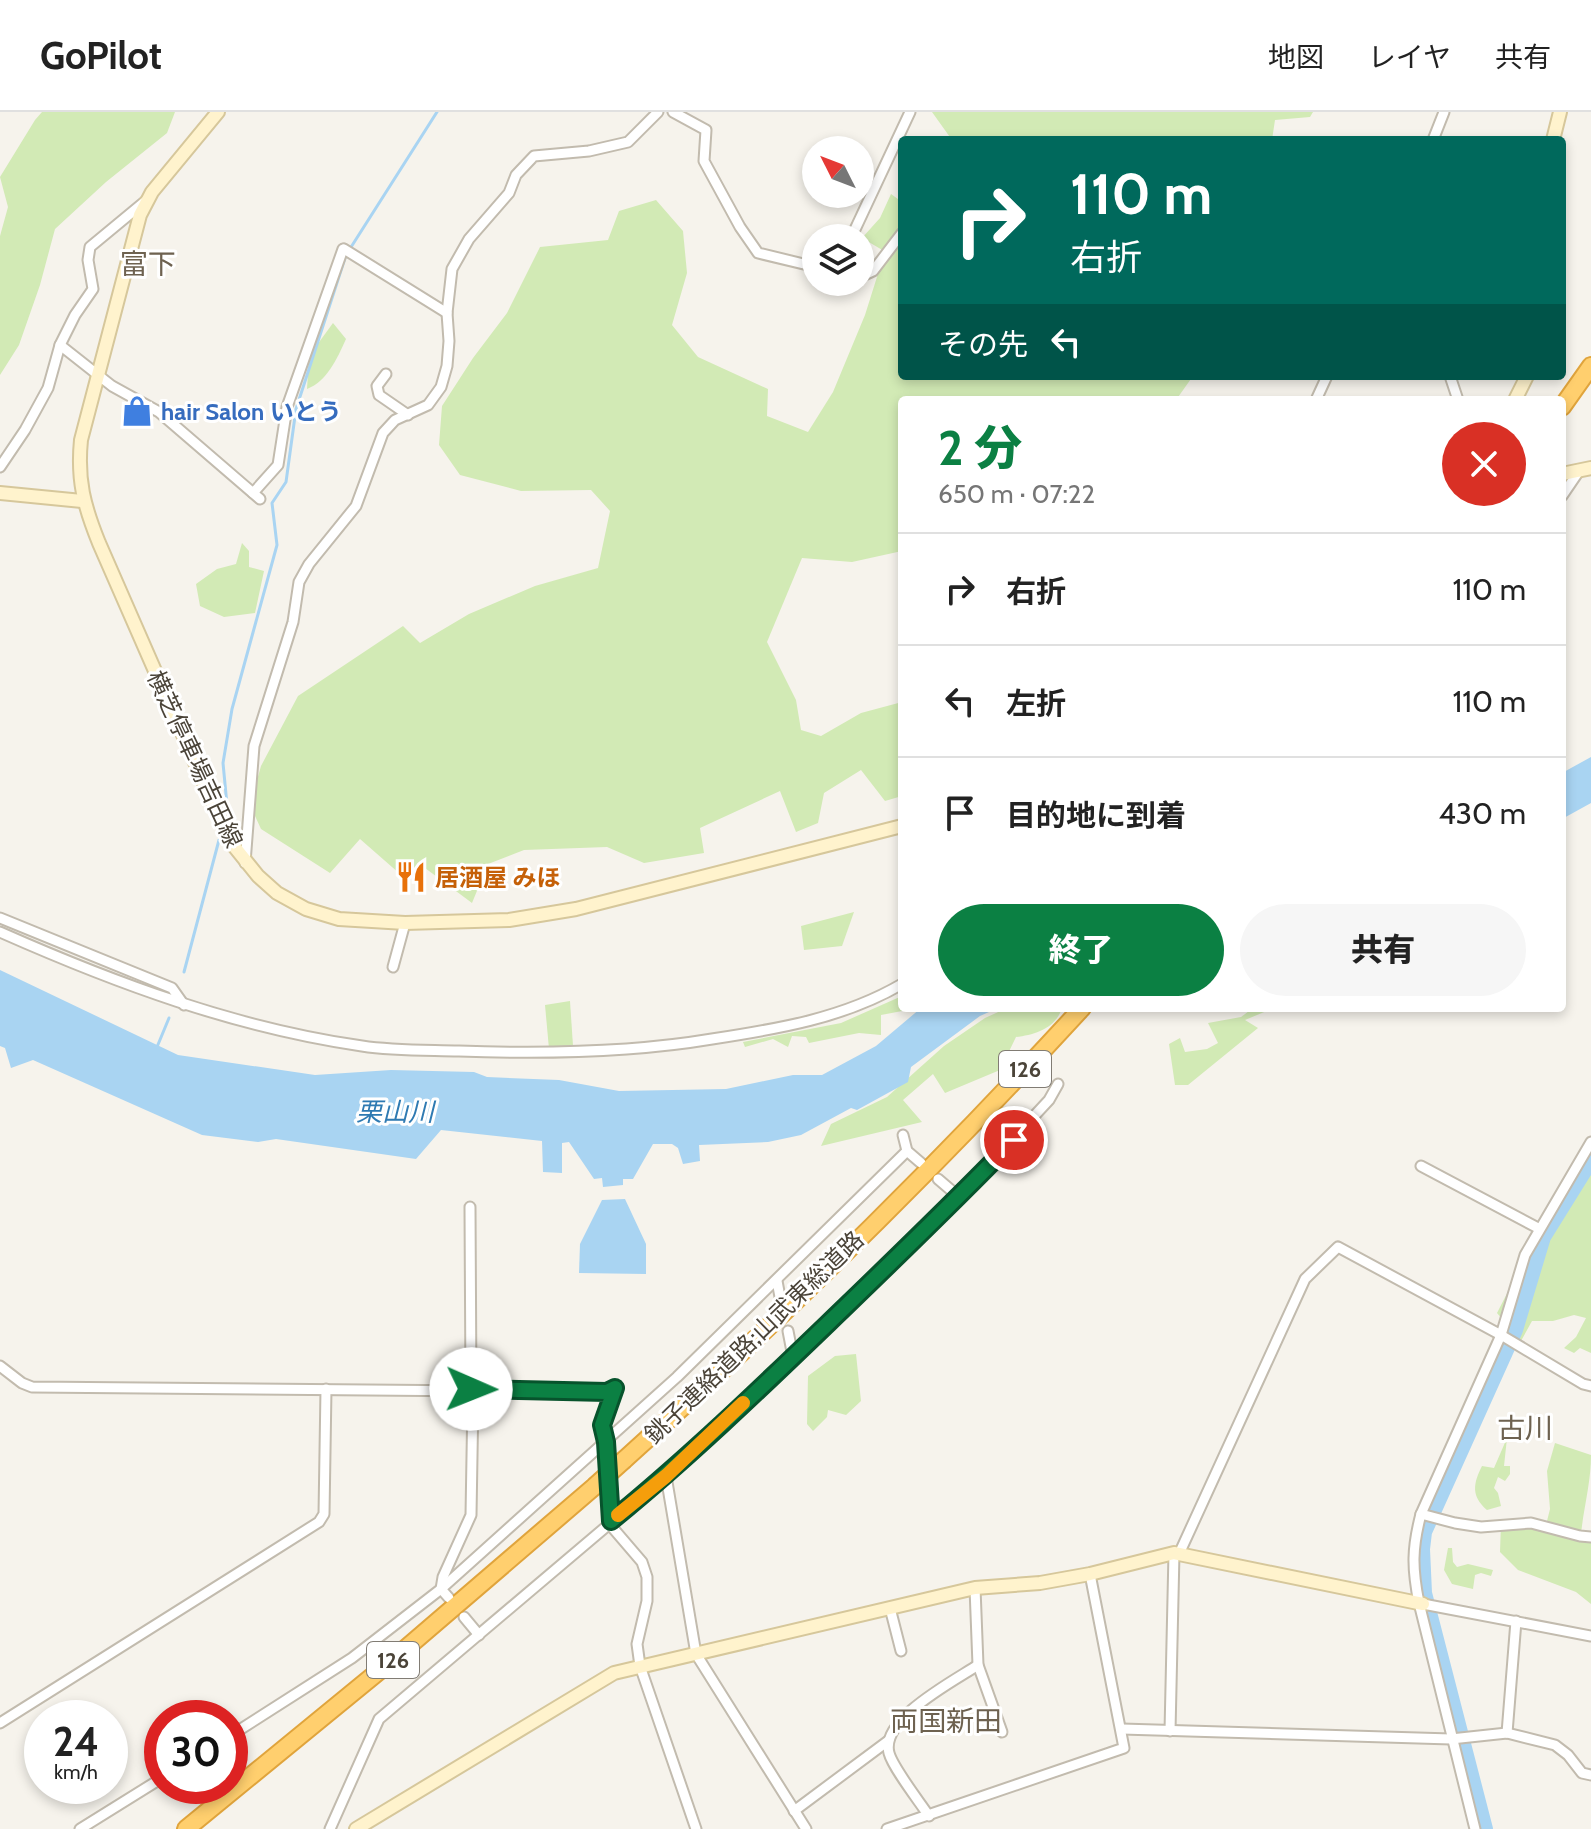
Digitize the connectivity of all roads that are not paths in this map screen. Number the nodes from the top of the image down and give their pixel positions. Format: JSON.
{"nodes":[{"id":1,"x":218,"y":112,"type":"edge"},
{"id":2,"x":658,"y":112,"type":"edge"},
{"id":3,"x":673,"y":112,"type":"edge"},
{"id":4,"x":910,"y":112,"type":"edge"},
{"id":5,"x":1444,"y":112,"type":"edge"},
{"id":6,"x":1560,"y":112,"type":"edge"},
{"id":7,"x":899,"y":136,"type":"edge"},
{"id":8,"x":1435,"y":136,"type":"edge"},
{"id":9,"x":1554,"y":136,"type":"edge"},
{"id":10,"x":898,"y":138,"type":"edge"},
{"id":11,"x":148,"y":199,"type":"junction"},
{"id":12,"x":858,"y":224,"type":"edge"},
{"id":13,"x":898,"y":238,"type":"edge"},
{"id":14,"x":802,"y":264,"type":"edge"},
{"id":15,"x":874,"y":270,"type":"edge"},
{"id":16,"x":447,"y":313,"type":"junction"},
{"id":17,"x":60,"y":345,"type":"junction"},
{"id":18,"x":1591,"y":366,"type":"edge"},
{"id":19,"x":386,"y":374,"type":"dead end"},
{"id":20,"x":97,"y":375,"type":"junction"},
{"id":21,"x":1566,"y":401,"type":"edge"},
{"id":22,"x":408,"y":415,"type":"junction"},
{"id":23,"x":0,"y":467,"type":"edge"},
{"id":24,"x":1585,"y":470,"type":"edge"},
{"id":25,"x":1566,"y":491,"type":"edge"},
{"id":26,"x":0,"y":493,"type":"edge"},
{"id":27,"x":82,"y":501,"type":"junction"},
{"id":28,"x":898,"y":827,"type":"edge"},
{"id":29,"x":245,"y":864,"type":"junction"},
{"id":30,"x":0,"y":918,"type":"edge"},
{"id":31,"x":405,"y":923,"type":"junction"},
{"id":32,"x":0,"y":932,"type":"edge"},
{"id":33,"x":393,"y":967,"type":"dead end"},
{"id":34,"x":898,"y":986,"type":"edge"},
{"id":35,"x":184,"y":1005,"type":"junction"},
{"id":36,"x":1078,"y":1012,"type":"edge"},
{"id":37,"x":1058,"y":1084,"type":"dead end"},
{"id":38,"x":903,"y":1135,"type":"dead end"},
{"id":39,"x":1591,"y":1142,"type":"edge"},
{"id":40,"x":907,"y":1151,"type":"junction"},
{"id":41,"x":921,"y":1163,"type":"dead end"},
{"id":42,"x":1421,"y":1166,"type":"dead end"},
{"id":43,"x":938,"y":1179,"type":"dead end"},
{"id":44,"x":959,"y":1197,"type":"junction"},
{"id":45,"x":470,"y":1207,"type":"dead end"},
{"id":46,"x":1538,"y":1228,"type":"junction"},
{"id":47,"x":777,"y":1281,"type":"junction"},
{"id":48,"x":780,"y":1297,"type":"dead end"},
{"id":49,"x":788,"y":1331,"type":"dead end"},
{"id":50,"x":1501,"y":1335,"type":"junction"},
{"id":51,"x":793,"y":1357,"type":"junction"},
{"id":52,"x":0,"y":1366,"type":"edge"},
{"id":53,"x":1591,"y":1386,"type":"edge"},
{"id":54,"x":326,"y":1389,"type":"junction"},
{"id":55,"x":471,"y":1389,"type":"junction"},
{"id":56,"x":606,"y":1442,"type":"junction"},
{"id":57,"x":666,"y":1476,"type":"junction"},
{"id":58,"x":1421,"y":1514,"type":"junction"},
{"id":59,"x":611,"y":1521,"type":"junction"},
{"id":60,"x":1591,"y":1537,"type":"edge"},
{"id":61,"x":1176,"y":1554,"type":"junction"},
{"id":62,"x":1090,"y":1574,"type":"junction"},
{"id":63,"x":975,"y":1588,"type":"junction"},
{"id":64,"x":441,"y":1589,"type":"junction"},
{"id":65,"x":449,"y":1598,"type":"dead end"},
{"id":66,"x":1425,"y":1604,"type":"junction"},
{"id":67,"x":890,"y":1608,"type":"junction"},
{"id":68,"x":464,"y":1617,"type":"dead end"},
{"id":69,"x":1516,"y":1621,"type":"junction"},
{"id":70,"x":479,"y":1635,"type":"junction"},
{"id":71,"x":1591,"y":1636,"type":"edge"},
{"id":72,"x":901,"y":1651,"type":"dead end"},
{"id":73,"x":696,"y":1654,"type":"junction"},
{"id":74,"x":978,"y":1665,"type":"junction"},
{"id":75,"x":640,"y":1666,"type":"junction"},
{"id":76,"x":0,"y":1723,"type":"edge"},
{"id":77,"x":248,"y":1724,"type":"edge"},
{"id":78,"x":1122,"y":1729,"type":"junction"},
{"id":79,"x":1170,"y":1731,"type":"junction"},
{"id":80,"x":1002,"y":1732,"type":"dead end"},
{"id":81,"x":1507,"y":1733,"type":"junction"},
{"id":82,"x":1451,"y":1739,"type":"junction"},
{"id":83,"x":888,"y":1741,"type":"junction"},
{"id":84,"x":1591,"y":1775,"type":"edge"},
{"id":85,"x":144,"y":1789,"type":"edge"},
{"id":86,"x":794,"y":1811,"type":"junction"},
{"id":87,"x":929,"y":1816,"type":"junction"},
{"id":88,"x":80,"y":1829,"type":"edge"},
{"id":89,"x":186,"y":1829,"type":"edge"},
{"id":90,"x":330,"y":1829,"type":"edge"},
{"id":91,"x":356,"y":1829,"type":"edge"},
{"id":92,"x":696,"y":1829,"type":"edge"},
{"id":93,"x":806,"y":1829,"type":"edge"},
{"id":94,"x":887,"y":1829,"type":"edge"},
{"id":95,"x":1475,"y":1829,"type":"edge"}],
"edges":[{"from":1,"to":11,"type":"main road","name":"横芝停車場吉田線"},
{"from":2,"to":16,"type":"street"},
{"from":3,"to":14,"type":"street"},
{"from":4,"to":7,"type":"street"},
{"from":5,"to":8,"type":"street"},
{"from":6,"to":9,"type":"main road"},
{"from":10,"to":12,"type":"street"},
{"from":11,"to":17,"type":"street"},
{"from":11,"to":20,"type":"main road","name":"横芝停車場吉田線"},
{"from":13,"to":15,"type":"street"},
{"from":16,"to":20,"type":"street"},
{"from":16,"to":22,"type":"street"},
{"from":17,"to":20,"type":"street"},
{"from":17,"to":23,"type":"street"},
{"from":18,"to":21,"type":"highway"},
{"from":19,"to":22,"type":"street"},
{"from":20,"to":27,"type":"main road","name":"横芝停車場吉田線"},
{"from":22,"to":29,"type":"street"},
{"from":24,"to":25,"type":"street"},
{"from":26,"to":27,"type":"main road"},
{"from":27,"to":29,"type":"main road","name":"横芝停車場吉田線"},
{"from":28,"to":31,"type":"main road","name":"横芝停車場吉田線"},
{"from":29,"to":31,"type":"main road","name":"横芝停車場吉田線"},
{"from":30,"to":35,"type":"street"},
{"from":31,"to":33,"type":"street"},
{"from":32,"to":35,"type":"street"},
{"from":34,"to":35,"type":"street"},
{"from":36,"to":89,"type":"highway","name":"銚子連絡道路;山武東総道路","number":"126","bridge":true},
{"from":37,"to":44,"type":"street"},
{"from":38,"to":40,"type":"street"},
{"from":39,"to":46,"type":"street"},
{"from":40,"to":41,"type":"street"},
{"from":40,"to":47,"type":"street"},
{"from":42,"to":46,"type":"street"},
{"from":43,"to":44,"type":"street"},
{"from":44,"to":51,"type":"street"},
{"from":45,"to":55,"type":"street"},
{"from":46,"to":50,"type":"street"},
{"from":47,"to":48,"type":"street"},
{"from":47,"to":56,"type":"street"},
{"from":49,"to":51,"type":"street"},
{"from":50,"to":53,"type":"street"},
{"from":50,"to":58,"type":"street"},
{"from":50,"to":61,"type":"street"},
{"from":51,"to":57,"type":"street"},
{"from":52,"to":54,"type":"street"},
{"from":54,"to":55,"type":"street"},
{"from":54,"to":76,"type":"street"},
{"from":55,"to":56,"type":"street"},
{"from":55,"to":64,"type":"street"},
{"from":56,"to":59,"type":"street"},
{"from":56,"to":64,"type":"street"},
{"from":57,"to":59,"type":"street"},
{"from":57,"to":73,"type":"street"},
{"from":58,"to":60,"type":"street"},
{"from":58,"to":66,"type":"street"},
{"from":59,"to":70,"type":"street"},
{"from":59,"to":75,"type":"street"},
{"from":61,"to":62,"type":"main road"},
{"from":61,"to":66,"type":"main road"},
{"from":61,"to":79,"type":"street"},
{"from":62,"to":63,"type":"main road"},
{"from":62,"to":78,"type":"street"},
{"from":63,"to":67,"type":"main road"},
{"from":63,"to":74,"type":"street"},
{"from":64,"to":65,"type":"street"},
{"from":64,"to":77,"type":"street"},
{"from":66,"to":69,"type":"street"},
{"from":66,"to":82,"type":"street"},
{"from":67,"to":72,"type":"street"},
{"from":67,"to":73,"type":"main road"},
{"from":68,"to":70,"type":"street"},
{"from":69,"to":71,"type":"street"},
{"from":69,"to":81,"type":"street"},
{"from":70,"to":90,"type":"street"},
{"from":73,"to":75,"type":"main road"},
{"from":73,"to":86,"type":"street"},
{"from":74,"to":80,"type":"street"},
{"from":74,"to":83,"type":"street"},
{"from":75,"to":91,"type":"main road"},
{"from":75,"to":92,"type":"street"},
{"from":78,"to":79,"type":"street"},
{"from":78,"to":87,"type":"street"},
{"from":79,"to":82,"type":"street"},
{"from":81,"to":82,"type":"street"},
{"from":81,"to":84,"type":"street"},
{"from":82,"to":95,"type":"street"},
{"from":83,"to":86,"type":"street"},
{"from":83,"to":87,"type":"street"},
{"from":85,"to":88,"type":"street"},
{"from":86,"to":93,"type":"street"},
{"from":87,"to":94,"type":"street"}]}
